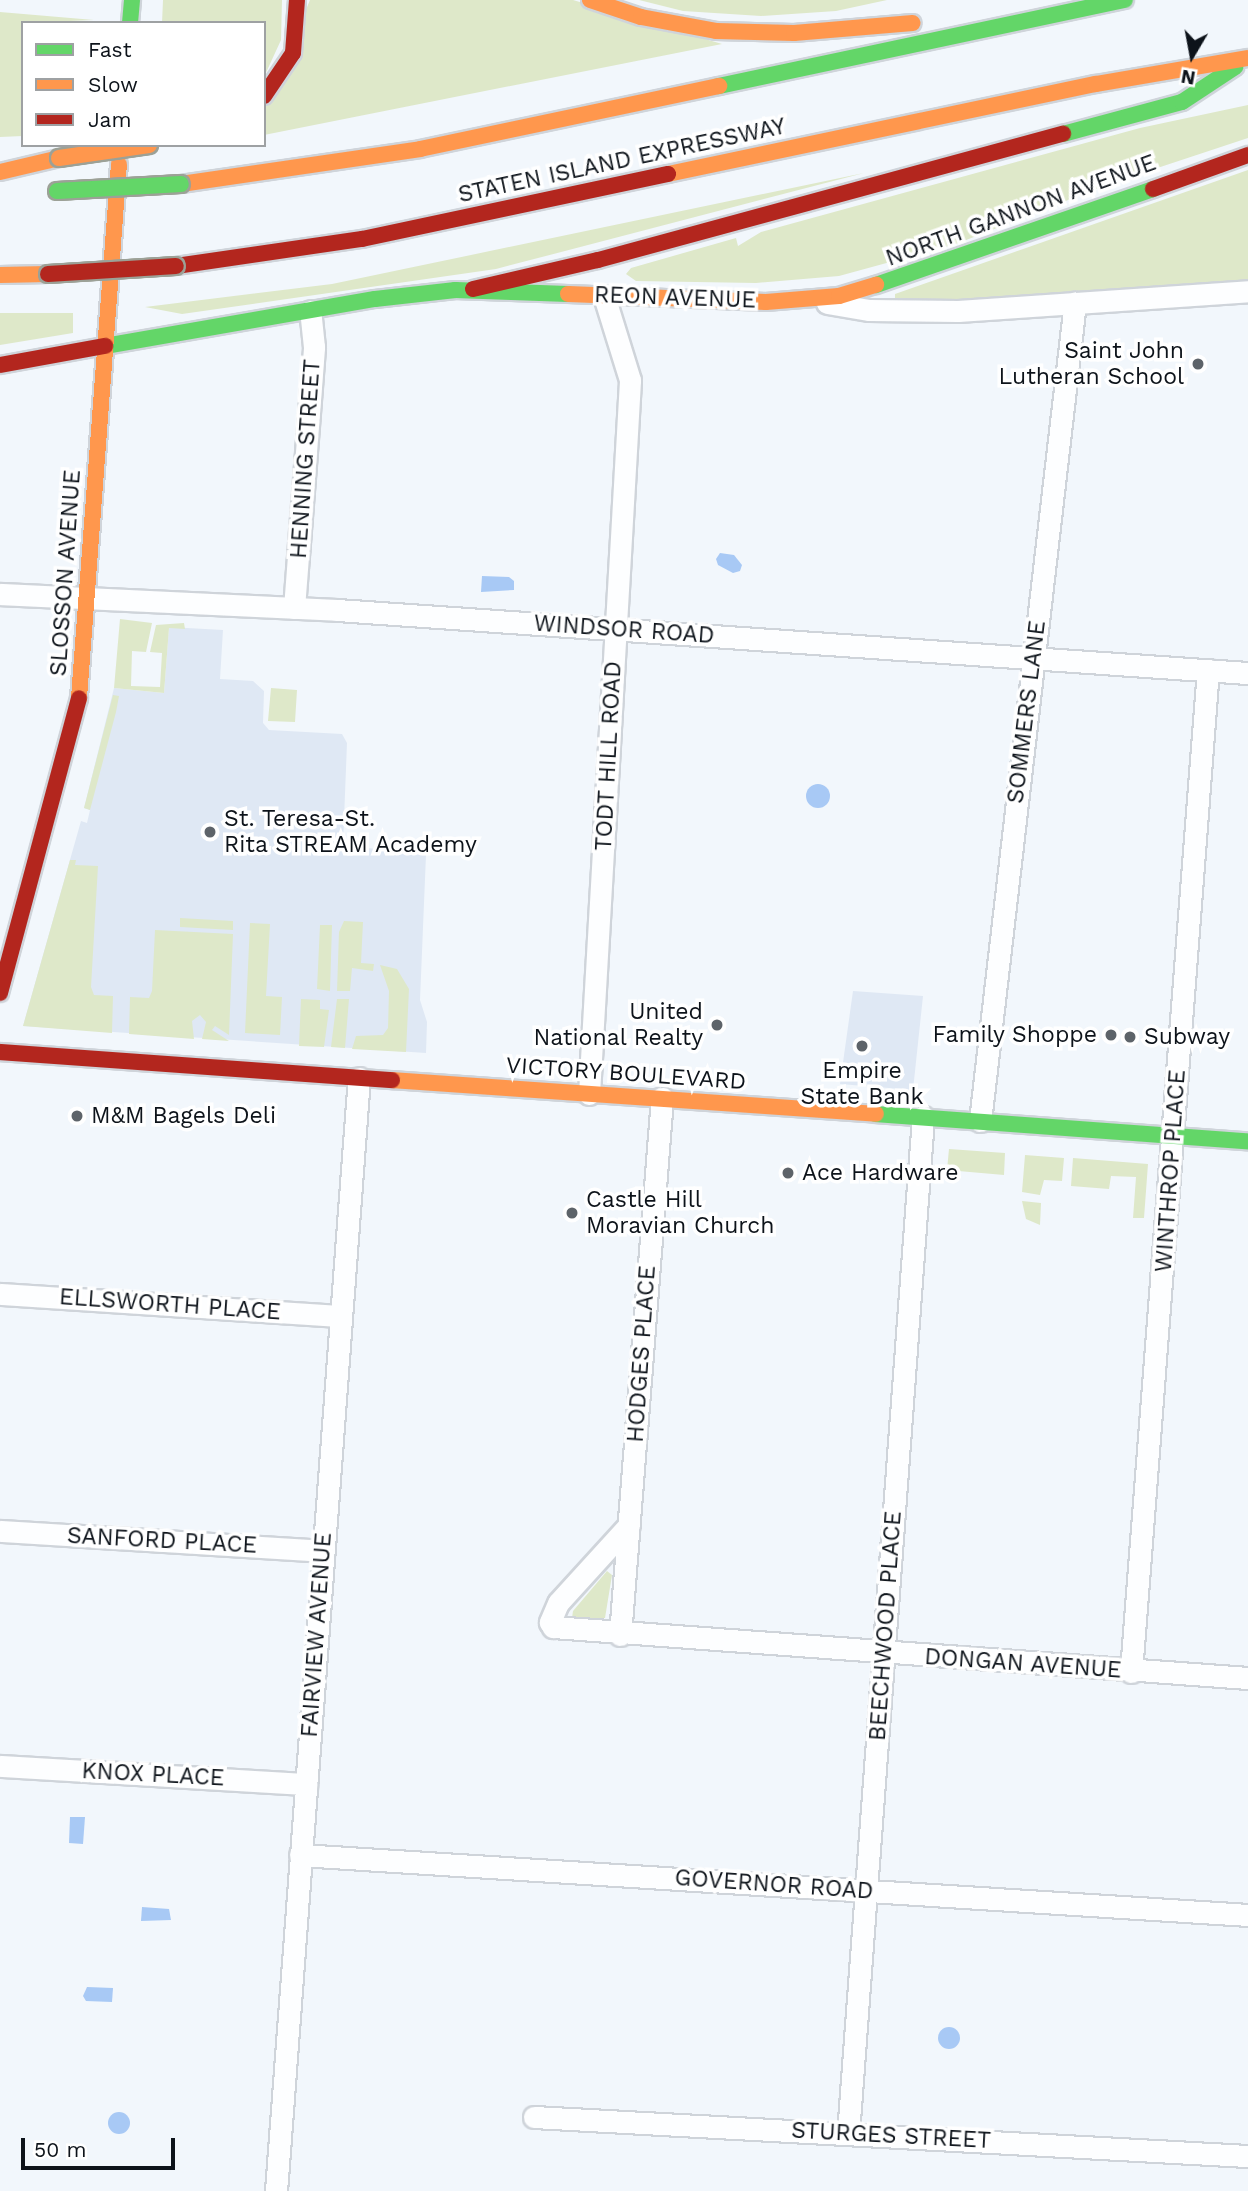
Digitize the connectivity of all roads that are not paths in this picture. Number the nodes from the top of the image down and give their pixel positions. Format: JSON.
{"nodes":[{"id":1,"x":132,"y":0,"type":"edge"},
{"id":2,"x":297,"y":0,"type":"edge"},
{"id":3,"x":590,"y":0,"type":"edge"},
{"id":4,"x":1125,"y":0,"type":"edge"},
{"id":5,"x":1079,"y":9,"type":"junction"},
{"id":6,"x":130,"y":21,"type":"edge"},
{"id":7,"x":1248,"y":58,"type":"edge"},
{"id":8,"x":266,"y":93,"type":"edge"},
{"id":9,"x":121,"y":147,"type":"edge"},
{"id":10,"x":135,"y":147,"type":"edge"},
{"id":11,"x":1248,"y":155,"type":"edge"},
{"id":12,"x":0,"y":173,"type":"edge"},
{"id":13,"x":51,"y":191,"type":"dead end"},
{"id":14,"x":0,"y":275,"type":"edge"},
{"id":15,"x":473,"y":289,"type":"junction"},
{"id":16,"x":1248,"y":291,"type":"edge"},
{"id":17,"x":604,"y":296,"type":"junction"},
{"id":18,"x":808,"y":301,"type":"junction"},
{"id":19,"x":1075,"y":302,"type":"junction"},
{"id":20,"x":310,"y":311,"type":"junction"},
{"id":21,"x":105,"y":346,"type":"junction"},
{"id":22,"x":0,"y":365,"type":"edge"},
{"id":23,"x":0,"y":594,"type":"edge"},
{"id":24,"x":88,"y":601,"type":"junction"},
{"id":25,"x":294,"y":608,"type":"junction"},
{"id":26,"x":617,"y":629,"type":"junction"},
{"id":27,"x":1033,"y":658,"type":"junction"},
{"id":28,"x":1208,"y":670,"type":"junction"},
{"id":29,"x":1248,"y":673,"type":"edge"},
{"id":30,"x":0,"y":993,"type":"edge"},
{"id":31,"x":0,"y":1052,"type":"edge"},
{"id":32,"x":359,"y":1078,"type":"junction"},
{"id":33,"x":589,"y":1094,"type":"junction"},
{"id":34,"x":662,"y":1098,"type":"junction"},
{"id":35,"x":923,"y":1117,"type":"junction"},
{"id":36,"x":980,"y":1121,"type":"junction"},
{"id":37,"x":1174,"y":1135,"type":"junction"},
{"id":38,"x":1248,"y":1141,"type":"edge"},
{"id":39,"x":0,"y":1294,"type":"edge"},
{"id":40,"x":340,"y":1317,"type":"junction"},
{"id":41,"x":629,"y":1525,"type":"junction"},
{"id":42,"x":0,"y":1531,"type":"edge"},
{"id":43,"x":323,"y":1551,"type":"junction"},
{"id":44,"x":620,"y":1635,"type":"junction"},
{"id":45,"x":885,"y":1655,"type":"junction"},
{"id":46,"x":1131,"y":1672,"type":"junction"},
{"id":47,"x":1248,"y":1678,"type":"edge"},
{"id":48,"x":0,"y":1766,"type":"edge"},
{"id":49,"x":306,"y":1784,"type":"junction"},
{"id":50,"x":300,"y":1856,"type":"junction"},
{"id":51,"x":866,"y":1891,"type":"junction"},
{"id":52,"x":1248,"y":1915,"type":"edge"},
{"id":53,"x":534,"y":2117,"type":"dead end"},
{"id":54,"x":848,"y":2134,"type":"junction"},
{"id":55,"x":1248,"y":2156,"type":"edge"},
{"id":56,"x":276,"y":2191,"type":"edge"}],
"edges":[{"from":1,"to":6,"type":"main road"},
{"from":2,"to":8,"type":"main road"},
{"from":3,"to":5,"type":"main road"},
{"from":4,"to":5,"type":"main road"},
{"from":5,"to":13,"type":"main road","bridge":true},
{"from":7,"to":14,"type":"main road","name":"STATEN ISLAND EXPRESSWAY","bridge":true},
{"from":7,"to":15,"type":"main road"},
{"from":9,"to":21,"type":"main road","name":"SLOSSON AVENUE"},
{"from":10,"to":12,"type":"main road","bridge":true},
{"from":11,"to":18,"type":"main road","name":"NORTH GANNON AVENUE"},
{"from":15,"to":17,"type":"main road","name":"REON AVENUE"},
{"from":15,"to":20,"type":"main road","name":"REON AVENUE"},
{"from":16,"to":19,"type":"street","name":"REON AVENUE"},
{"from":17,"to":18,"type":"main road","name":"REON AVENUE"},
{"from":17,"to":26,"type":"street","name":"TODT HILL ROAD"},
{"from":18,"to":19,"type":"street","name":"REON AVENUE"},
{"from":19,"to":27,"type":"street","name":"SOMMERS LANE"},
{"from":20,"to":21,"type":"main road","name":"REON AVENUE"},
{"from":20,"to":25,"type":"street","name":"HENNING STREET"},
{"from":21,"to":22,"type":"main road","name":"REON AVENUE"},
{"from":21,"to":24,"type":"main road","name":"SLOSSON AVENUE"},
{"from":23,"to":24,"type":"street","name":"WINDSOR ROAD"},
{"from":24,"to":25,"type":"street","name":"WINDSOR ROAD"},
{"from":24,"to":30,"type":"main road","name":"SLOSSON AVENUE"},
{"from":25,"to":26,"type":"street","name":"WINDSOR ROAD"},
{"from":26,"to":27,"type":"street","name":"WINDSOR ROAD"},
{"from":26,"to":33,"type":"street","name":"TODT HILL ROAD"},
{"from":27,"to":28,"type":"street","name":"WINDSOR ROAD"},
{"from":27,"to":36,"type":"street","name":"SOMMERS LANE"},
{"from":28,"to":29,"type":"street","name":"WINDSOR ROAD"},
{"from":28,"to":37,"type":"street","name":"WINTHROP PLACE"},
{"from":31,"to":32,"type":"main road","name":"VICTORY BOULEVARD"},
{"from":32,"to":33,"type":"main road","name":"VICTORY BOULEVARD"},
{"from":32,"to":40,"type":"street","name":"FAIRVIEW AVENUE"},
{"from":33,"to":34,"type":"main road","name":"VICTORY BOULEVARD"},
{"from":34,"to":35,"type":"main road","name":"VICTORY BOULEVARD"},
{"from":34,"to":41,"type":"street","name":"HODGES PLACE"},
{"from":35,"to":36,"type":"main road","name":"VICTORY BOULEVARD"},
{"from":35,"to":45,"type":"street","name":"BEECHWOOD PLACE"},
{"from":36,"to":37,"type":"main road","name":"VICTORY BOULEVARD"},
{"from":37,"to":38,"type":"main road","name":"VICTORY BOULEVARD"},
{"from":37,"to":46,"type":"street","name":"WINTHROP PLACE"},
{"from":39,"to":40,"type":"street","name":"ELLSWORTH PLACE"},
{"from":40,"to":43,"type":"street","name":"FAIRVIEW AVENUE"},
{"from":41,"to":44,"type":"street","name":"HODGES PLACE"},
{"from":41,"to":44,"type":"street","name":"DONGAN AVENUE"},
{"from":42,"to":43,"type":"street","name":"SANFORD PLACE"},
{"from":43,"to":49,"type":"street","name":"FAIRVIEW AVENUE"},
{"from":44,"to":45,"type":"street","name":"DONGAN AVENUE"},
{"from":45,"to":46,"type":"street","name":"DONGAN AVENUE"},
{"from":45,"to":51,"type":"street","name":"BEECHWOOD PLACE"},
{"from":46,"to":47,"type":"street","name":"DONGAN AVENUE"},
{"from":48,"to":49,"type":"street","name":"KNOX PLACE"},
{"from":49,"to":50,"type":"street","name":"FAIRVIEW AVENUE"},
{"from":50,"to":51,"type":"street","name":"GOVERNOR ROAD"},
{"from":50,"to":56,"type":"street","name":"FAIRVIEW AVENUE"},
{"from":51,"to":52,"type":"street","name":"GOVERNOR ROAD"},
{"from":51,"to":54,"type":"street","name":"BEECHWOOD PLACE"},
{"from":53,"to":54,"type":"street","name":"STURGES STREET"},
{"from":54,"to":55,"type":"street","name":"STURGES STREET"}]}
